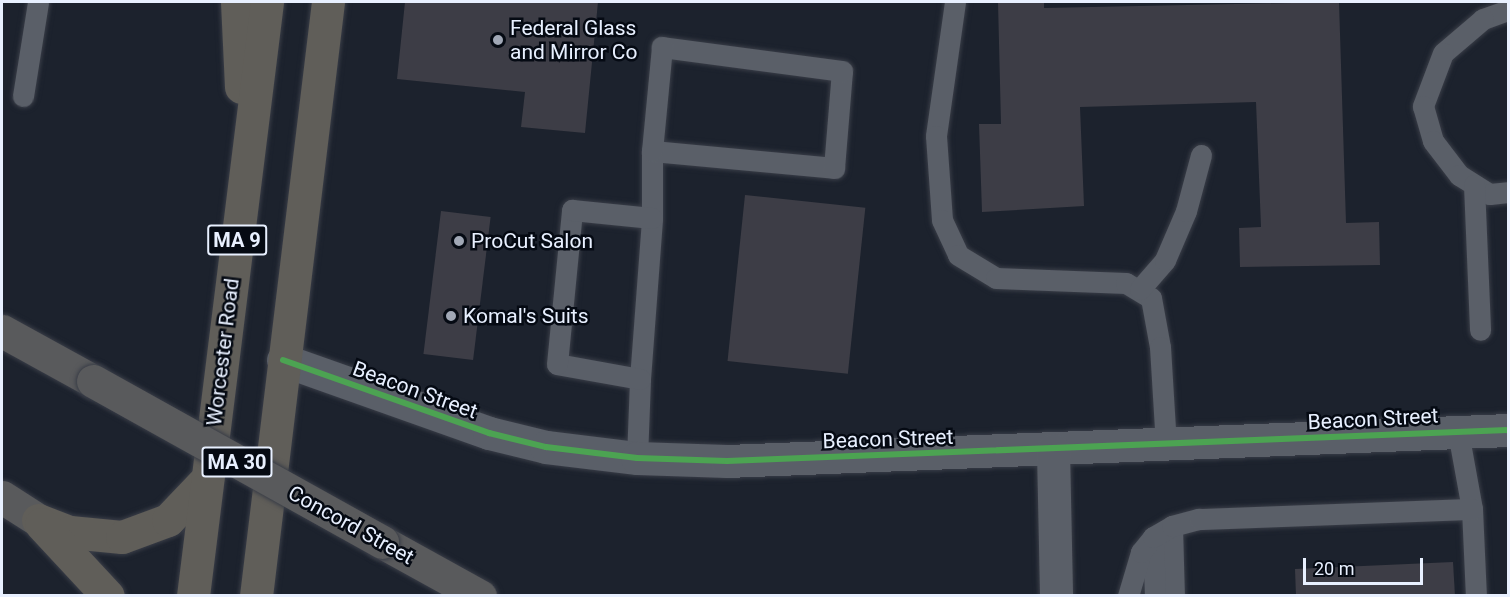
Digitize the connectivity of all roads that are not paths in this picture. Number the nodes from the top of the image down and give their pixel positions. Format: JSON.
{"nodes":[{"id":1,"x":38,"y":2,"type":"edge"},
{"id":2,"x":237,"y":2,"type":"edge"},
{"id":3,"x":267,"y":2,"type":"edge"},
{"id":4,"x":328,"y":2,"type":"edge"},
{"id":5,"x":955,"y":2,"type":"edge"},
{"id":6,"x":1509,"y":10,"type":"edge"},
{"id":7,"x":23,"y":96,"type":"dead end"},
{"id":8,"x":652,"y":151,"type":"junction"},
{"id":9,"x":1201,"y":155,"type":"dead end"},
{"id":10,"x":245,"y":175,"type":"junction"},
{"id":11,"x":1474,"y":184,"type":"junction"},
{"id":12,"x":1509,"y":192,"type":"edge"},
{"id":13,"x":652,"y":218,"type":"junction"},
{"id":14,"x":1140,"y":289,"type":"junction"},
{"id":15,"x":1480,"y":330,"type":"dead end"},
{"id":16,"x":2,"y":331,"type":"edge"},
{"id":17,"x":283,"y":360,"type":"junction"},
{"id":18,"x":640,"y":379,"type":"junction"},
{"id":19,"x":1509,"y":430,"type":"edge"},
{"id":20,"x":1458,"y":432,"type":"junction"},
{"id":21,"x":1166,"y":445,"type":"junction"},
{"id":22,"x":1053,"y":450,"type":"junction"},
{"id":23,"x":637,"y":458,"type":"junction"},
{"id":24,"x":207,"y":479,"type":"junction"},
{"id":25,"x":2,"y":497,"type":"edge"},
{"id":26,"x":1472,"y":508,"type":"junction"},
{"id":27,"x":38,"y":520,"type":"junction"},
{"id":28,"x":1172,"y":526,"type":"junction"},
{"id":29,"x":1152,"y":537,"type":"junction"},
{"id":30,"x":108,"y":596,"type":"edge"},
{"id":31,"x":193,"y":596,"type":"edge"},
{"id":32,"x":256,"y":596,"type":"edge"},
{"id":33,"x":480,"y":596,"type":"edge"},
{"id":34,"x":1056,"y":596,"type":"edge"},
{"id":35,"x":1128,"y":596,"type":"edge"},
{"id":36,"x":1155,"y":596,"type":"edge"},
{"id":37,"x":1174,"y":596,"type":"edge"},
{"id":38,"x":1476,"y":596,"type":"edge"}],
"edges":[{"from":1,"to":7,"type":"lane"},
{"from":2,"to":10,"type":"highway"},
{"from":3,"to":10,"type":"highway","name":"Worcester Road","number":"MA 9"},
{"from":4,"to":17,"type":"highway","number":"MA 9"},
{"from":5,"to":14,"type":"lane"},
{"from":6,"to":11,"type":"lane"},
{"from":8,"to":8,"type":"lane"},
{"from":8,"to":13,"type":"lane"},
{"from":9,"to":14,"type":"lane"},
{"from":10,"to":24,"type":"highway","name":"Worcester Road","number":"MA 9"},
{"from":11,"to":12,"type":"lane"},
{"from":11,"to":15,"type":"lane"},
{"from":13,"to":18,"type":"lane"},
{"from":13,"to":18,"type":"lane"},
{"from":14,"to":21,"type":"lane"},
{"from":16,"to":33,"type":"main road","name":"Concord Street","number":"MA 30","bridge":true},
{"from":17,"to":23,"type":"street","name":"Beacon Street"},
{"from":17,"to":32,"type":"highway","number":"MA 9"},
{"from":18,"to":23,"type":"lane"},
{"from":19,"to":20,"type":"street","name":"Beacon Street"},
{"from":20,"to":21,"type":"street","name":"Beacon Street"},
{"from":20,"to":26,"type":"lane"},
{"from":21,"to":22,"type":"street","name":"Beacon Street"},
{"from":22,"to":23,"type":"street","name":"Beacon Street"},
{"from":22,"to":34,"type":"street"},
{"from":24,"to":27,"type":"highway","number":"MA 30"},
{"from":24,"to":31,"type":"highway","name":"Worcester Road","number":"MA 9"},
{"from":25,"to":27,"type":"main road","number":"MA 30"},
{"from":26,"to":28,"type":"lane"},
{"from":26,"to":38,"type":"lane"},
{"from":27,"to":30,"type":"highway"},
{"from":28,"to":29,"type":"lane"},
{"from":28,"to":37,"type":"lane"},
{"from":29,"to":35,"type":"lane"},
{"from":29,"to":36,"type":"lane"}]}
